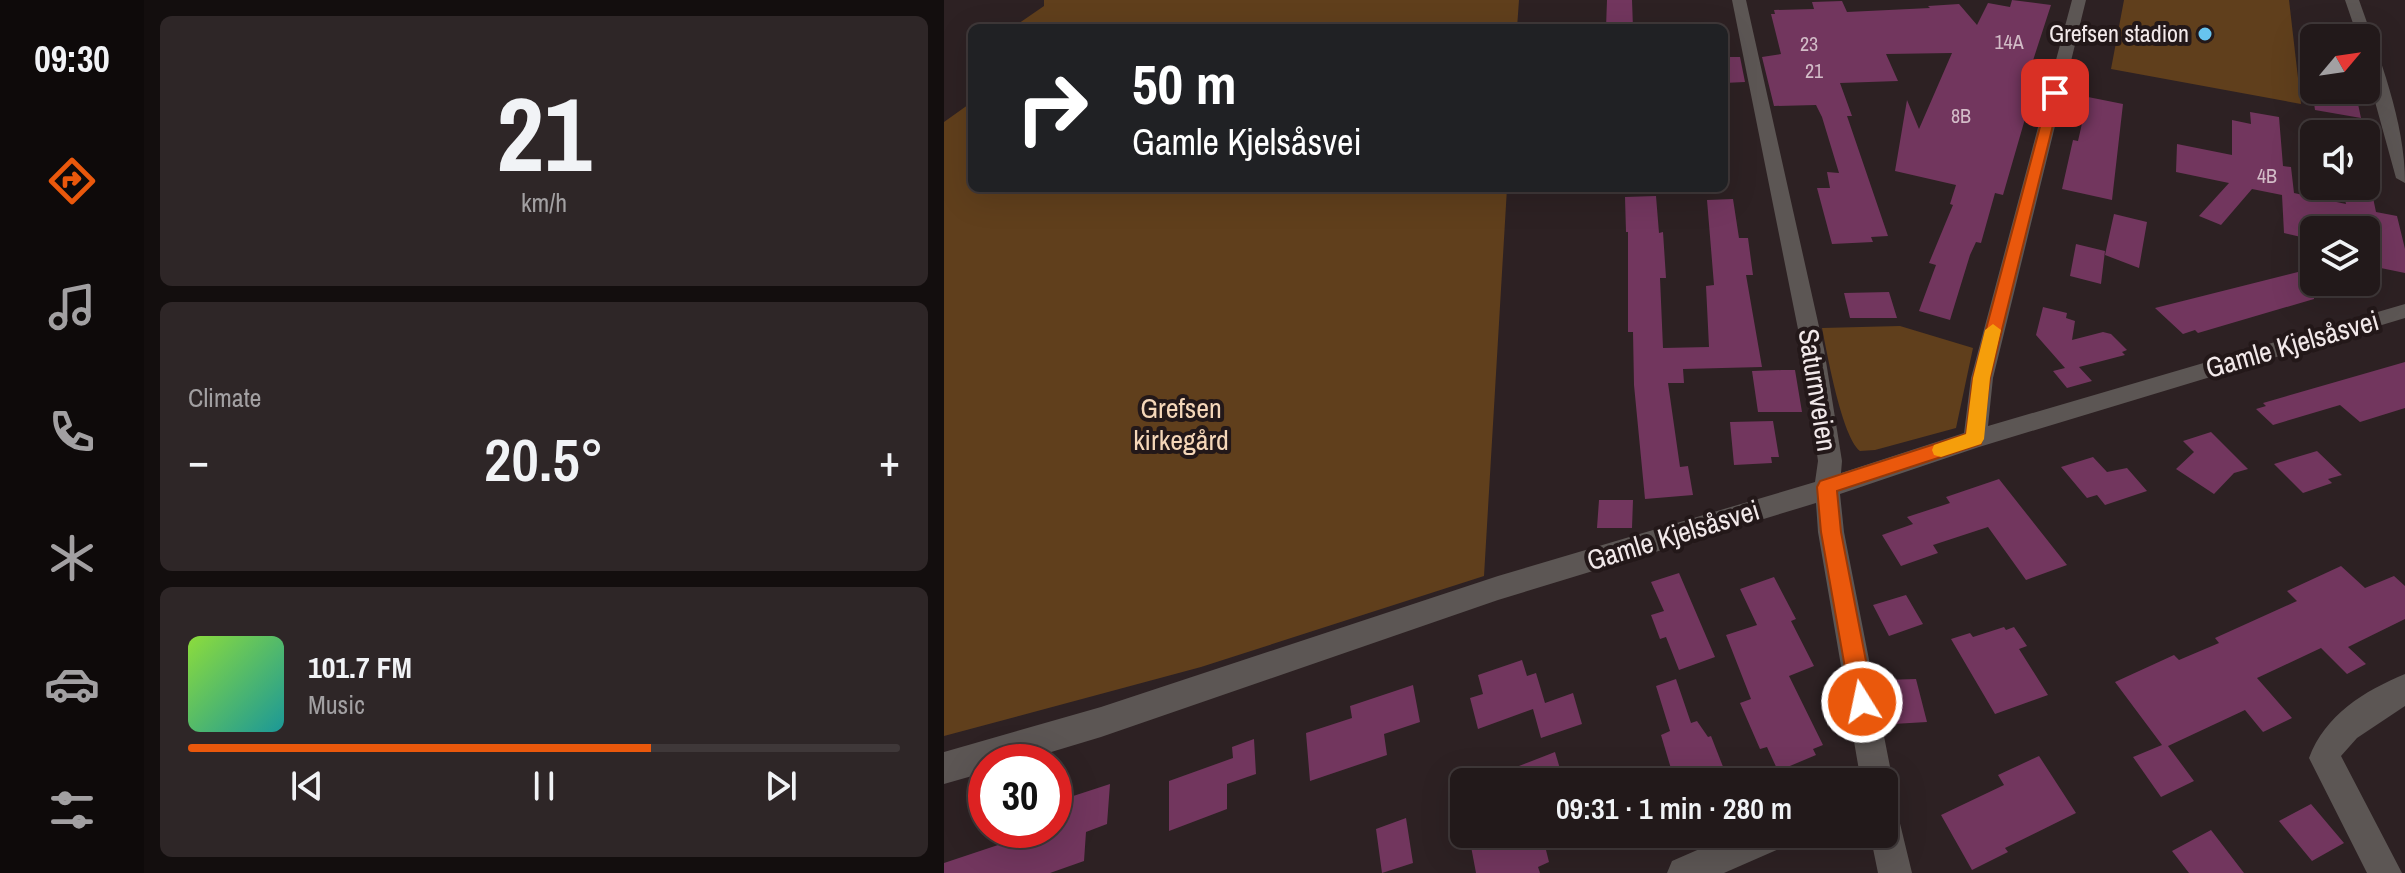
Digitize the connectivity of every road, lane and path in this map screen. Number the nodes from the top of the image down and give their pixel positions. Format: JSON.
{"nodes":[{"id":1,"x":1739,"y":0,"type":"edge"},
{"id":2,"x":2079,"y":0,"type":"edge"},
{"id":3,"x":2352,"y":0,"type":"edge"},
{"id":4,"x":2360,"y":24,"type":"edge"},
{"id":5,"x":2380,"y":92,"type":"edge"},
{"id":6,"x":2405,"y":178,"type":"edge"},
{"id":7,"x":2405,"y":311,"type":"edge"},
{"id":8,"x":1975,"y":439,"type":"junction"},
{"id":9,"x":1827,"y":487,"type":"junction"},
{"id":10,"x":2405,"y":689,"type":"edge"},
{"id":11,"x":944,"y":768,"type":"edge"},
{"id":12,"x":1874,"y":768,"type":"edge"},
{"id":13,"x":1742,"y":848,"type":"edge"},
{"id":14,"x":1890,"y":848,"type":"edge"},
{"id":15,"x":1684,"y":873,"type":"edge"},
{"id":16,"x":1895,"y":873,"type":"edge"},
{"id":17,"x":2385,"y":873,"type":"edge"}],
"edges":[{"from":1,"to":9,"type":"street","name":"Saturnveien"},
{"from":2,"to":8,"type":"street"},
{"from":3,"to":4,"type":"street"},
{"from":5,"to":6,"type":"street"},
{"from":7,"to":8,"type":"street","name":"Gamle Kjelsåsvei"},
{"from":8,"to":9,"type":"street","name":"Gamle Kjelsåsvei"},
{"from":9,"to":11,"type":"street","name":"Gamle Kjelsåsvei"},
{"from":9,"to":12,"type":"street","name":"Saturnveien"},
{"from":10,"to":17,"type":"street"},
{"from":13,"to":15,"type":"street"},
{"from":14,"to":16,"type":"street"}]}
